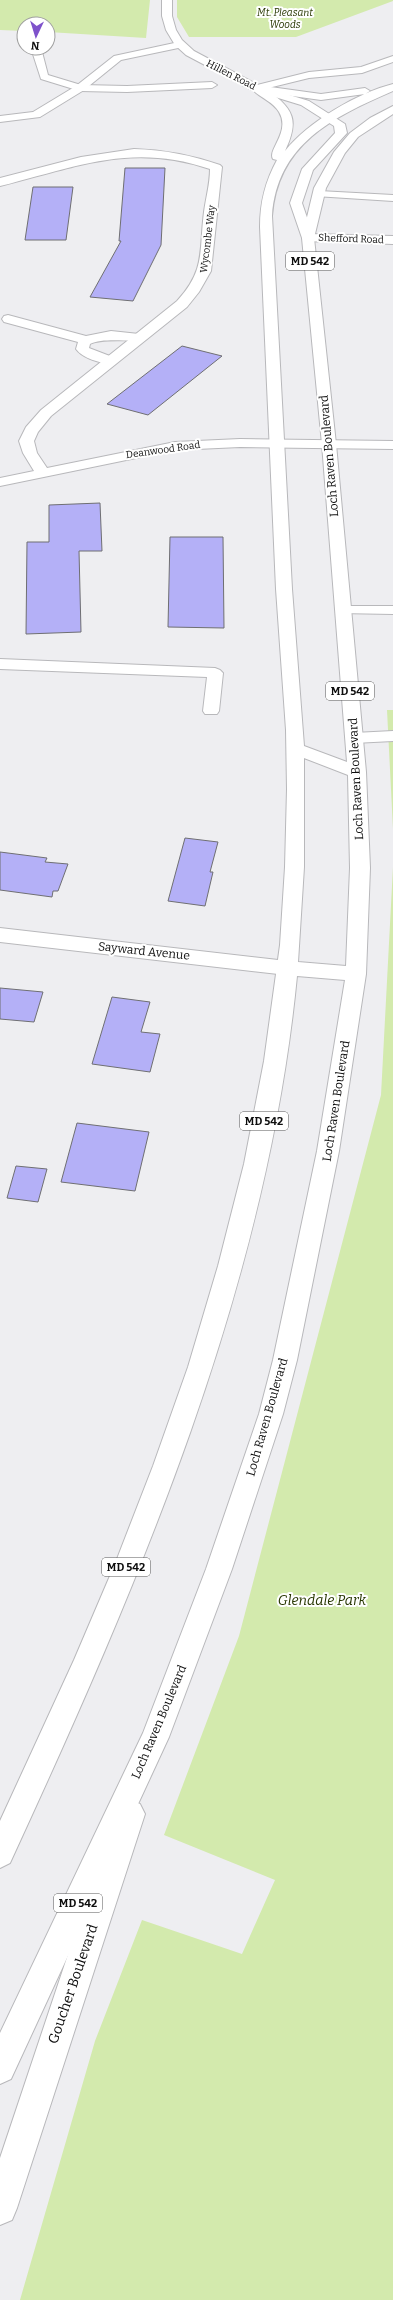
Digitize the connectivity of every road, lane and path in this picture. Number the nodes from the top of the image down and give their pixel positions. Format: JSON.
{"nodes":[{"id":1,"x":167,"y":0,"type":"edge"},
{"id":2,"x":179,"y":45,"type":"junction"},
{"id":3,"x":38,"y":56,"type":"edge"},
{"id":4,"x":393,"y":59,"type":"edge"},
{"id":5,"x":393,"y":81,"type":"edge"},
{"id":6,"x":212,"y":85,"type":"dead end"},
{"id":7,"x":393,"y":87,"type":"edge"},
{"id":8,"x":80,"y":88,"type":"junction"},
{"id":9,"x":256,"y":88,"type":"junction"},
{"id":10,"x":393,"y":109,"type":"edge"},
{"id":11,"x":331,"y":117,"type":"junction"},
{"id":12,"x":0,"y":120,"type":"edge"},
{"id":13,"x":274,"y":176,"type":"junction"},
{"id":14,"x":0,"y":182,"type":"edge"},
{"id":15,"x":319,"y":194,"type":"junction"},
{"id":16,"x":393,"y":198,"type":"edge"},
{"id":17,"x":308,"y":238,"type":"junction"},
{"id":18,"x":393,"y":240,"type":"edge"},
{"id":19,"x":8,"y":319,"type":"dead end"},
{"id":20,"x":139,"y":338,"type":"junction"},
{"id":21,"x":86,"y":340,"type":"junction"},
{"id":22,"x":111,"y":361,"type":"junction"},
{"id":23,"x":277,"y":443,"type":"junction"},
{"id":24,"x":329,"y":444,"type":"junction"},
{"id":25,"x":393,"y":445,"type":"edge"},
{"id":26,"x":42,"y":472,"type":"junction"},
{"id":27,"x":0,"y":482,"type":"edge"},
{"id":28,"x":343,"y":610,"type":"junction"},
{"id":29,"x":393,"y":610,"type":"edge"},
{"id":30,"x":0,"y":664,"type":"edge"},
{"id":31,"x":211,"y":711,"type":"dead end"},
{"id":32,"x":393,"y":736,"type":"edge"},
{"id":33,"x":354,"y":738,"type":"junction"},
{"id":34,"x":295,"y":749,"type":"junction"},
{"id":35,"x":357,"y":772,"type":"junction"},
{"id":36,"x":0,"y":935,"type":"edge"},
{"id":37,"x":287,"y":968,"type":"junction"},
{"id":38,"x":356,"y":974,"type":"junction"},
{"id":39,"x":156,"y":1738,"type":"junction"},
{"id":40,"x":0,"y":1853,"type":"edge"},
{"id":41,"x":0,"y":2068,"type":"edge"},
{"id":42,"x":0,"y":2208,"type":"edge"}],
"edges":[{"from":1,"to":2,"type":"main road","name":"Hillen Road"},
{"from":2,"to":8,"type":"main road"},
{"from":2,"to":9,"type":"main road","name":"Hillen Road"},
{"from":3,"to":8,"type":"lane"},
{"from":4,"to":9,"type":"lane"},
{"from":5,"to":9,"type":"main road"},
{"from":6,"to":8,"type":"lane"},
{"from":7,"to":11,"type":"main road","number":"MD 542"},
{"from":8,"to":12,"type":"main road"},
{"from":9,"to":11,"type":"main road","name":"Hillen Road"},
{"from":9,"to":13,"type":"main road"},
{"from":10,"to":15,"type":"main road","name":"Loch Raven Boulevard","number":"MD 542"},
{"from":11,"to":13,"type":"main road","number":"MD 542"},
{"from":11,"to":17,"type":"main road"},
{"from":13,"to":23,"type":"main road","number":"MD 542"},
{"from":14,"to":20,"type":"main road","name":"Wycombe Way"},
{"from":15,"to":16,"type":"lane"},
{"from":15,"to":17,"type":"main road","name":"Loch Raven Boulevard","number":"MD 542"},
{"from":17,"to":18,"type":"main road","name":"Shefford Road"},
{"from":17,"to":24,"type":"main road","name":"Loch Raven Boulevard","number":"MD 542"},
{"from":19,"to":21,"type":"lane"},
{"from":20,"to":21,"type":"lane"},
{"from":20,"to":22,"type":"main road","name":"Wycombe Way"},
{"from":21,"to":22,"type":"lane"},
{"from":22,"to":26,"type":"main road","name":"Wycombe Way"},
{"from":23,"to":24,"type":"main road","name":"Deanwood Road"},
{"from":23,"to":26,"type":"main road","name":"Deanwood Road"},
{"from":23,"to":34,"type":"main road","number":"MD 542"},
{"from":24,"to":25,"type":"main road","name":"Deanwood Road"},
{"from":24,"to":28,"type":"main road","name":"Loch Raven Boulevard","number":"MD 542"},
{"from":26,"to":27,"type":"main road","name":"Deanwood Road"},
{"from":28,"to":29,"type":"lane"},
{"from":28,"to":33,"type":"main road","name":"Loch Raven Boulevard","number":"MD 542"},
{"from":30,"to":31,"type":"lane"},
{"from":32,"to":33,"type":"lane"},
{"from":33,"to":35,"type":"main road","name":"Loch Raven Boulevard","number":"MD 542"},
{"from":34,"to":35,"type":"main road"},
{"from":34,"to":37,"type":"main road","number":"MD 542"},
{"from":35,"to":38,"type":"main road","name":"Loch Raven Boulevard","number":"MD 542"},
{"from":36,"to":37,"type":"main road","name":"Sayward Avenue"},
{"from":37,"to":38,"type":"main road","name":"Sayward Avenue"},
{"from":37,"to":40,"type":"main road","number":"MD 542"},
{"from":38,"to":39,"type":"main road","name":"Loch Raven Boulevard","number":"MD 542"},
{"from":39,"to":41,"type":"main road","name":"Loch Raven Boulevard","number":"MD 542"},
{"from":39,"to":42,"type":"main road","name":"Goucher Boulevard"}]}
